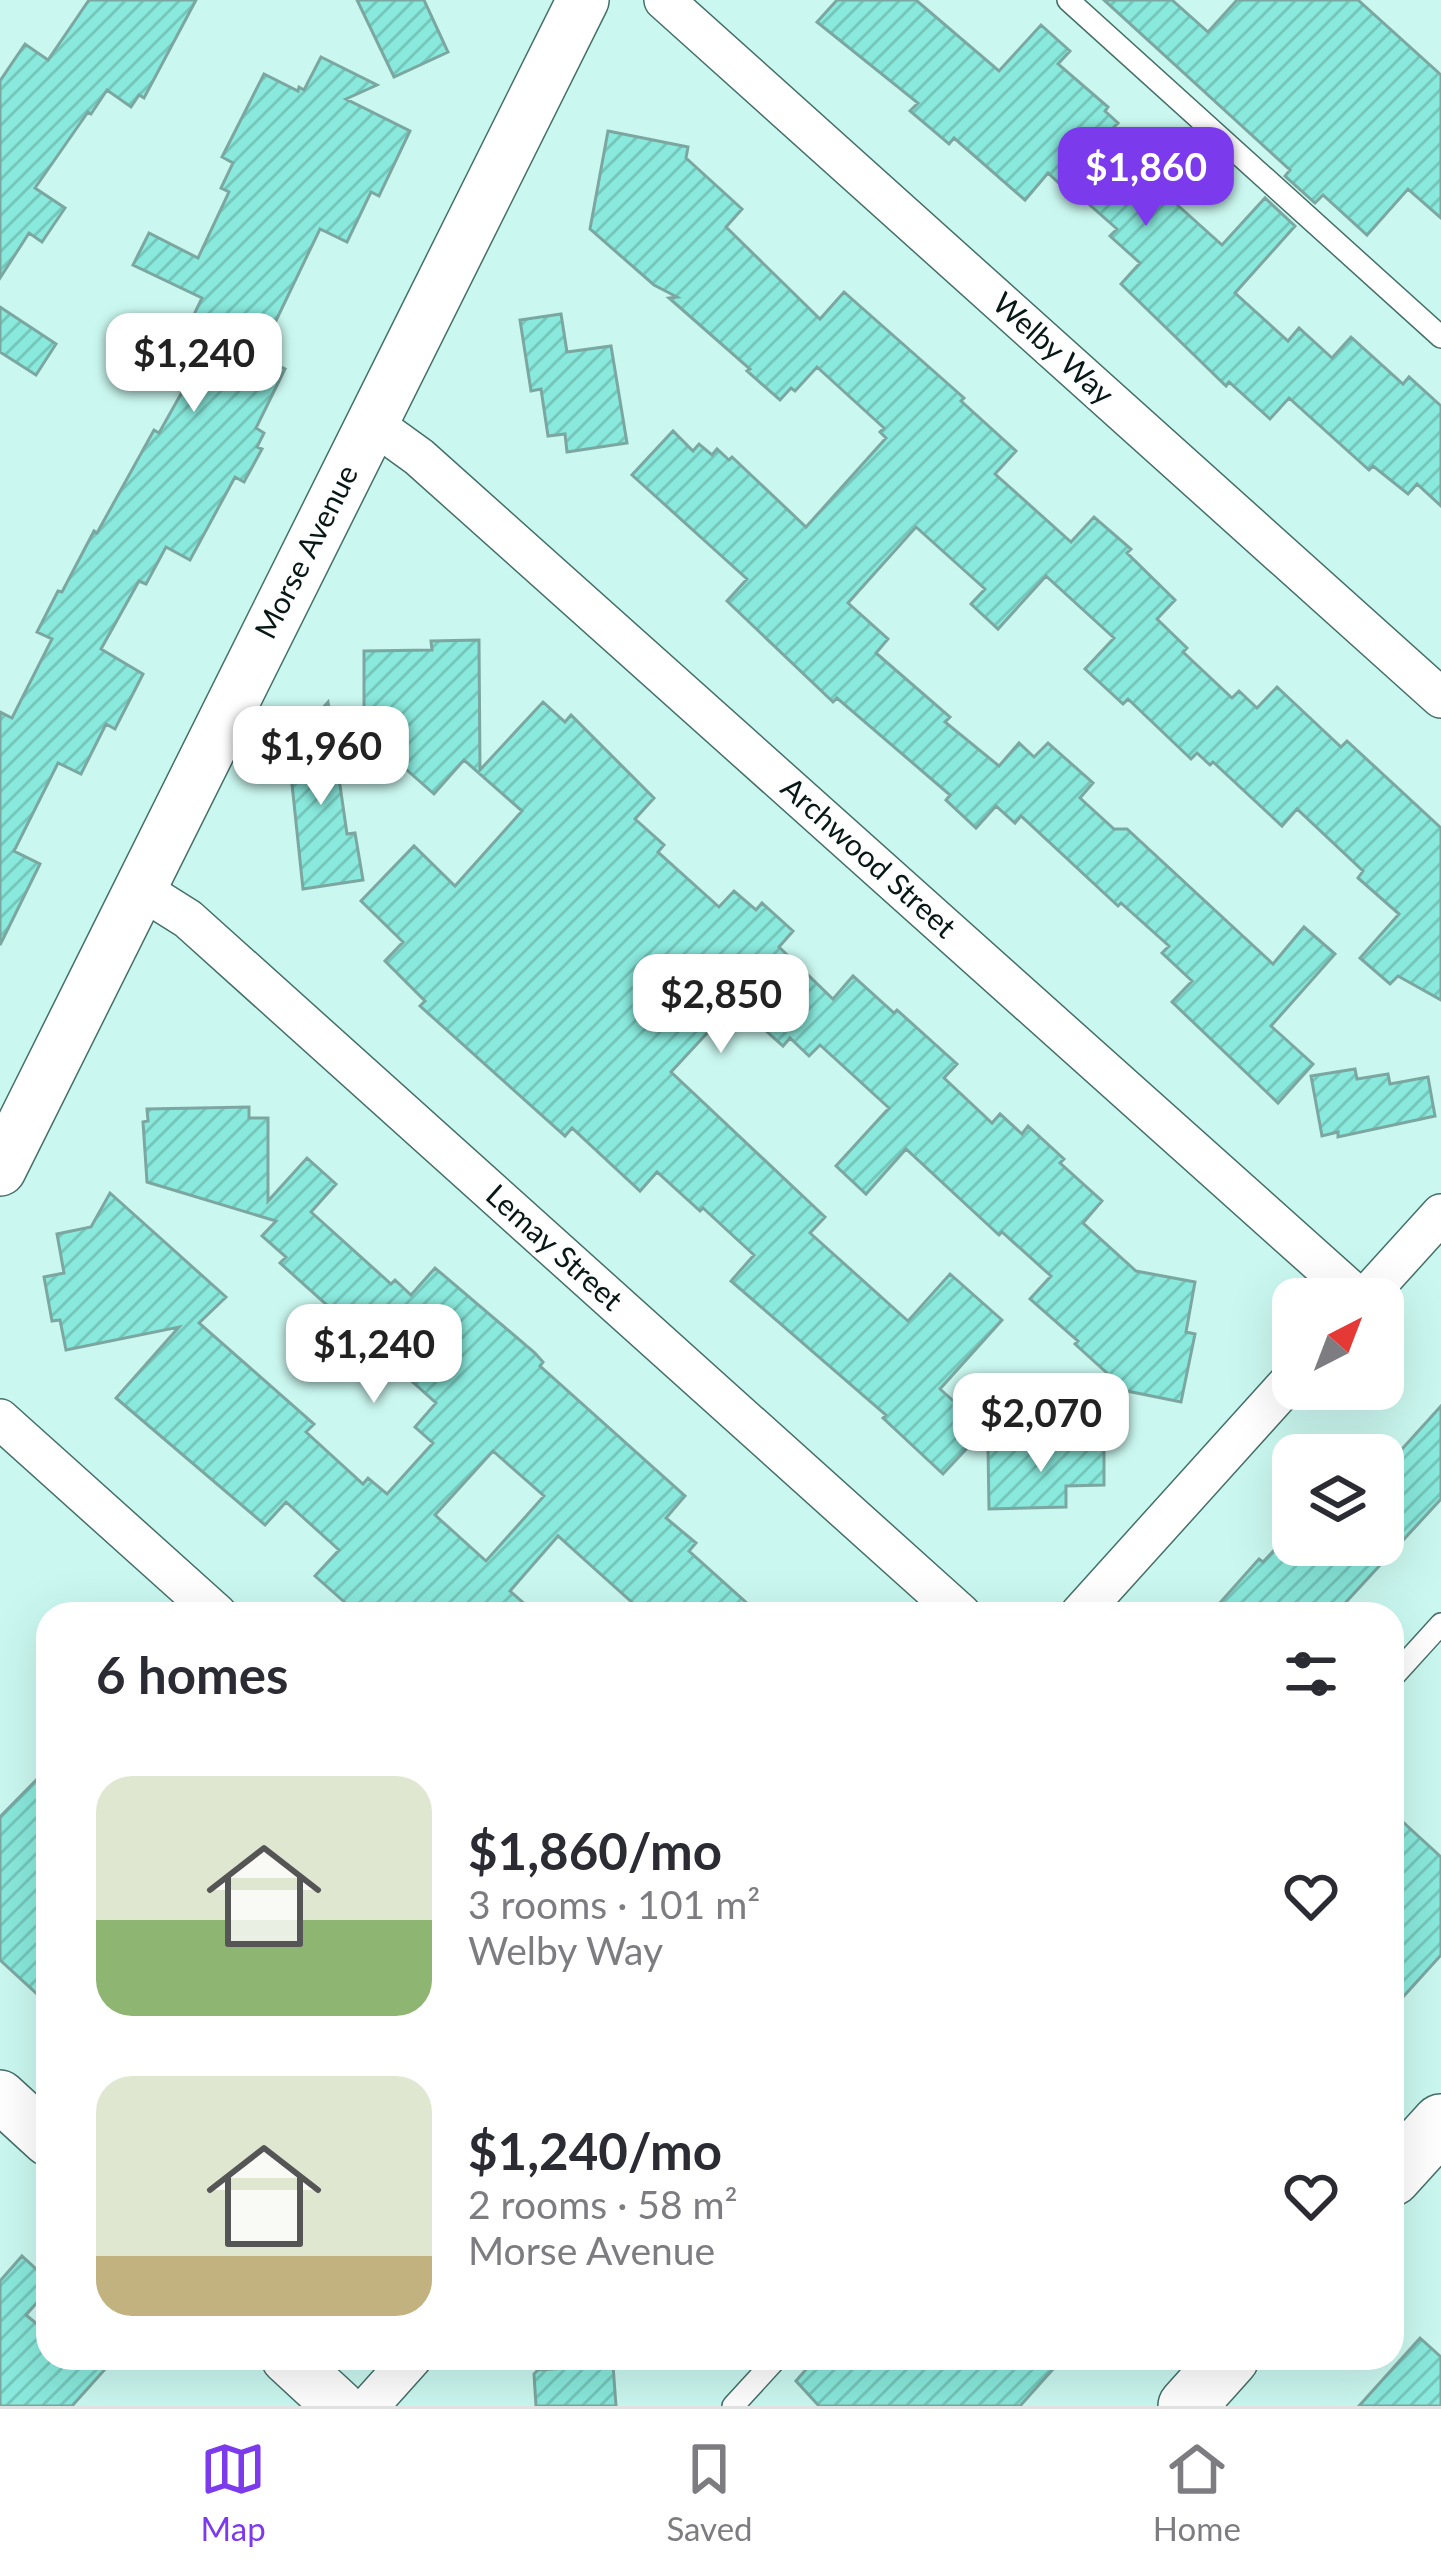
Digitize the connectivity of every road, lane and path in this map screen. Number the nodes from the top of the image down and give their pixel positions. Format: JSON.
{"nodes":[{"id":1,"x":583,"y":0,"type":"edge"},
{"id":2,"x":664,"y":0,"type":"edge"},
{"id":3,"x":1068,"y":0,"type":"edge"},
{"id":4,"x":1441,"y":337,"type":"edge"},
{"id":5,"x":372,"y":423,"type":"junction"},
{"id":6,"x":1441,"y":698,"type":"edge"},
{"id":7,"x":142,"y":890,"type":"junction"},
{"id":8,"x":0,"y":1170,"type":"edge"},
{"id":9,"x":1441,"y":1214,"type":"edge"},
{"id":10,"x":1338,"y":1278,"type":"edge"},
{"id":11,"x":1382,"y":1278,"type":"edge"},
{"id":12,"x":1272,"y":1401,"type":"edge"},
{"id":13,"x":0,"y":1419,"type":"edge"},
{"id":14,"x":205,"y":1602,"type":"edge"},
{"id":15,"x":948,"y":1602,"type":"edge"},
{"id":16,"x":1091,"y":1602,"type":"edge"},
{"id":17,"x":1441,"y":1624,"type":"edge"},
{"id":18,"x":1404,"y":1665,"type":"edge"},
{"id":19,"x":0,"y":2096,"type":"edge"},
{"id":20,"x":1441,"y":2122,"type":"edge"},
{"id":21,"x":36,"y":2129,"type":"edge"},
{"id":22,"x":1404,"y":2164,"type":"edge"},
{"id":23,"x":300,"y":2370,"type":"edge"},
{"id":24,"x":401,"y":2370,"type":"edge"},
{"id":25,"x":766,"y":2370,"type":"edge"},
{"id":26,"x":1219,"y":2370,"type":"edge"},
{"id":27,"x":339,"y":2406,"type":"edge"},
{"id":28,"x":369,"y":2406,"type":"edge"},
{"id":29,"x":734,"y":2406,"type":"edge"},
{"id":30,"x":1186,"y":2406,"type":"edge"}],
"edges":[{"from":1,"to":5,"type":"street","name":"Morse Avenue"},
{"from":2,"to":6,"type":"street","name":"Welby Way"},
{"from":3,"to":4,"type":"lane"},
{"from":5,"to":7,"type":"street","name":"Morse Avenue"},
{"from":5,"to":10,"type":"street","name":"Archwood Street"},
{"from":7,"to":8,"type":"street","name":"Morse Avenue"},
{"from":7,"to":15,"type":"street","name":"Lemay Street"},
{"from":9,"to":11,"type":"street"},
{"from":12,"to":16,"type":"street"},
{"from":13,"to":14,"type":"street"},
{"from":17,"to":18,"type":"lane"},
{"from":19,"to":21,"type":"street"},
{"from":20,"to":22,"type":"main road"},
{"from":23,"to":27,"type":"street"},
{"from":24,"to":28,"type":"street"},
{"from":25,"to":29,"type":"lane"},
{"from":26,"to":30,"type":"main road"}]}
